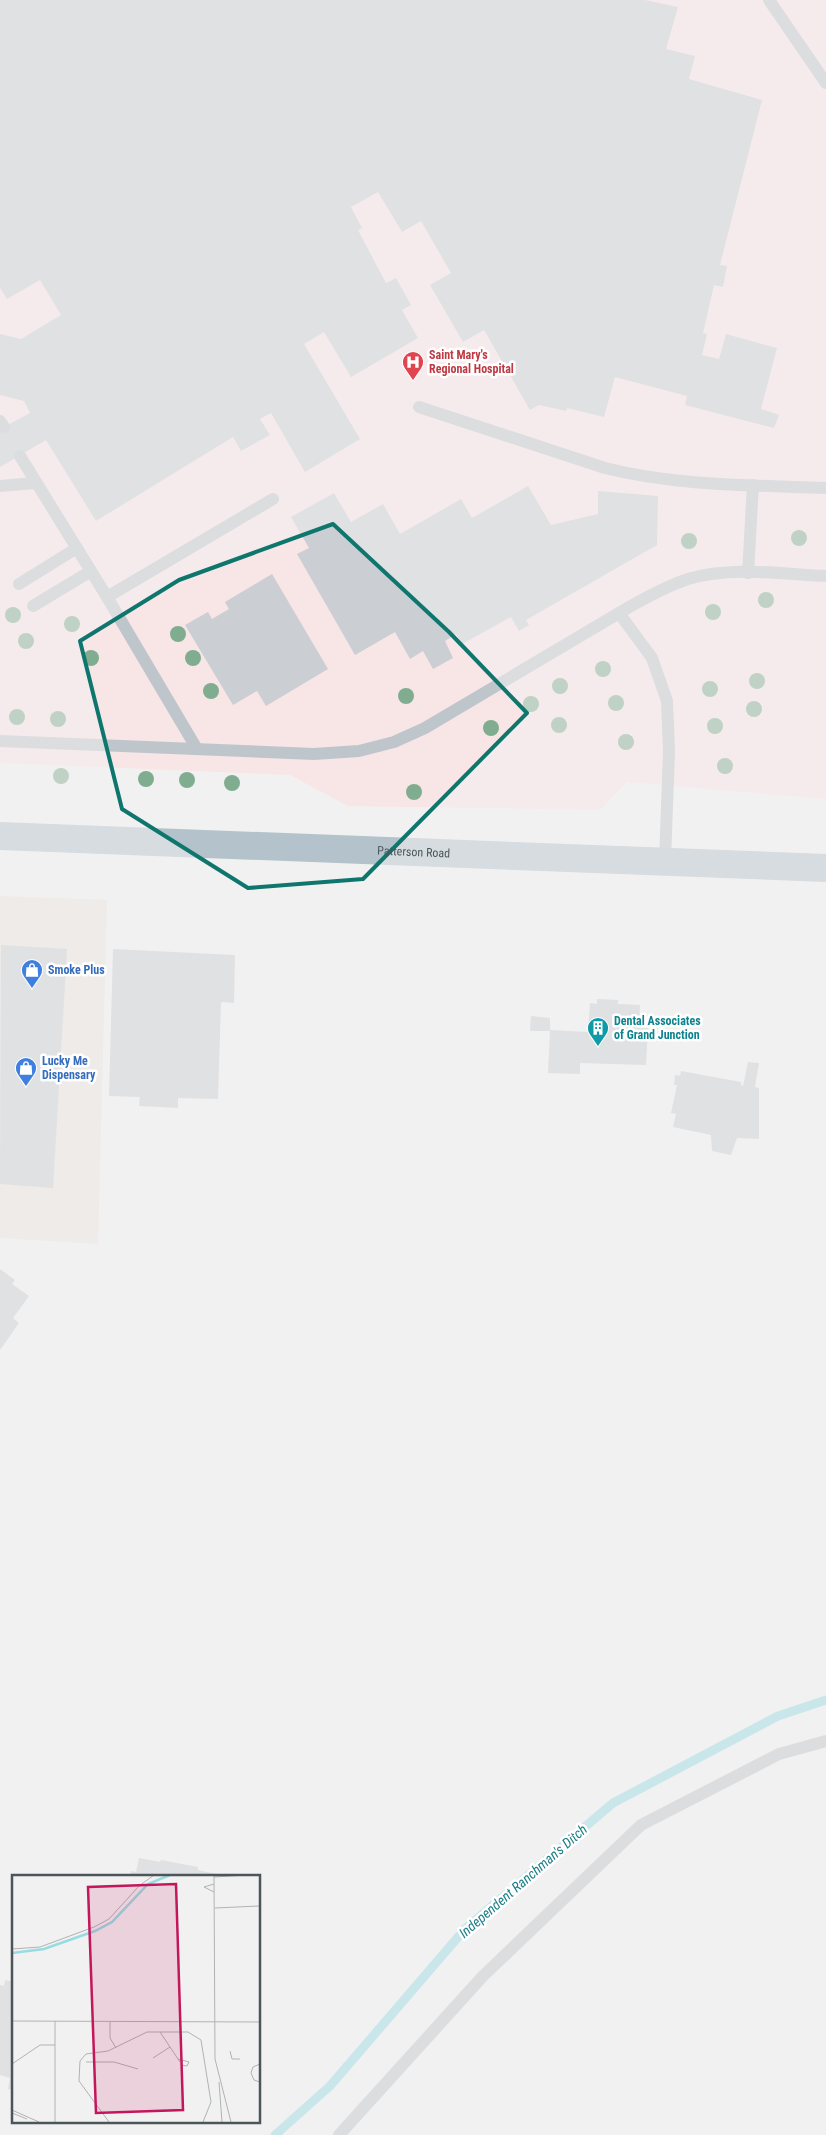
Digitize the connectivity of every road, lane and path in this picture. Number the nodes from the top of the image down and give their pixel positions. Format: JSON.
{"nodes":[{"id":1,"x":769,"y":0,"type":"edge"},
{"id":2,"x":826,"y":83,"type":"edge"},
{"id":3,"x":419,"y":407,"type":"dead end"},
{"id":4,"x":20,"y":456,"type":"dead end"},
{"id":5,"x":35,"y":483,"type":"junction"},
{"id":6,"x":753,"y":485,"type":"junction"},
{"id":7,"x":0,"y":486,"type":"edge"},
{"id":8,"x":826,"y":488,"type":"edge"},
{"id":9,"x":273,"y":499,"type":"dead end"},
{"id":10,"x":77,"y":548,"type":"junction"},
{"id":11,"x":91,"y":571,"type":"junction"},
{"id":12,"x":748,"y":573,"type":"junction"},
{"id":13,"x":826,"y":576,"type":"edge"},
{"id":14,"x":19,"y":584,"type":"dead end"},
{"id":15,"x":107,"y":597,"type":"junction"},
{"id":16,"x":33,"y":606,"type":"dead end"},
{"id":17,"x":619,"y":612,"type":"junction"},
{"id":18,"x":0,"y":741,"type":"edge"},
{"id":19,"x":197,"y":749,"type":"junction"},
{"id":20,"x":0,"y":836,"type":"edge"},
{"id":21,"x":665,"y":861,"type":"junction"},
{"id":22,"x":826,"y":868,"type":"edge"},
{"id":23,"x":826,"y":1741,"type":"edge"},
{"id":24,"x":339,"y":2135,"type":"edge"}],
"edges":[{"from":1,"to":2,"type":"lane"},
{"from":3,"to":6,"type":"lane"},
{"from":4,"to":5,"type":"lane"},
{"from":5,"to":7,"type":"lane"},
{"from":5,"to":10,"type":"lane"},
{"from":6,"to":8,"type":"lane"},
{"from":6,"to":12,"type":"lane"},
{"from":9,"to":15,"type":"lane"},
{"from":10,"to":11,"type":"lane"},
{"from":10,"to":14,"type":"lane"},
{"from":11,"to":15,"type":"lane"},
{"from":11,"to":16,"type":"lane"},
{"from":12,"to":13,"type":"lane"},
{"from":12,"to":17,"type":"lane"},
{"from":15,"to":19,"type":"lane"},
{"from":17,"to":19,"type":"lane"},
{"from":17,"to":21,"type":"lane"},
{"from":18,"to":19,"type":"lane"},
{"from":20,"to":21,"type":"main road","name":"Patterson Road"},
{"from":21,"to":22,"type":"main road","name":"Patterson Road"},
{"from":23,"to":24,"type":"lane"}]}
